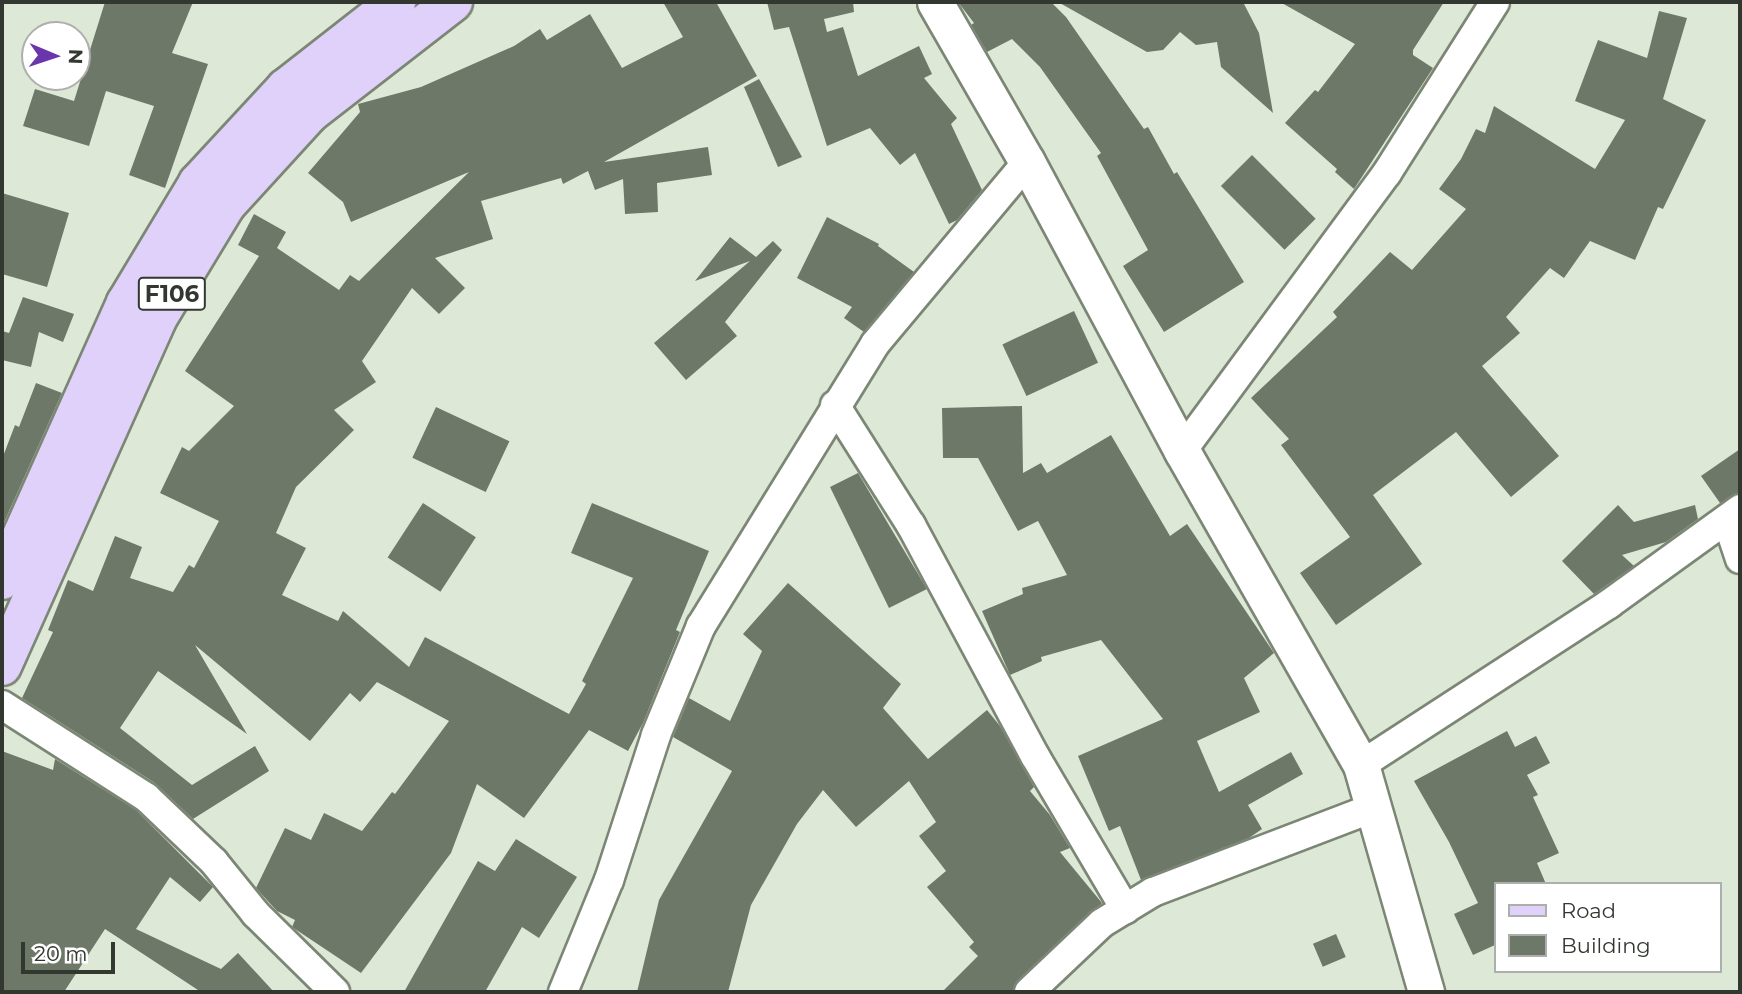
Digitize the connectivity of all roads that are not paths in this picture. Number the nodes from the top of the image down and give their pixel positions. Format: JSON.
{"nodes":[{"id":1,"x":396,"y":2,"type":"edge"},
{"id":2,"x":453,"y":2,"type":"edge"},
{"id":3,"x":935,"y":2,"type":"edge"},
{"id":4,"x":1495,"y":2,"type":"edge"},
{"id":5,"x":1027,"y":162,"type":"junction"},
{"id":6,"x":835,"y":405,"type":"junction"},
{"id":7,"x":1182,"y":451,"type":"junction"},
{"id":8,"x":1734,"y":514,"type":"edge"},
{"id":9,"x":1740,"y":559,"type":"edge"},
{"id":10,"x":2,"y":580,"type":"edge"},
{"id":11,"x":2,"y":666,"type":"edge"},
{"id":12,"x":2,"y":705,"type":"edge"},
{"id":13,"x":1361,"y":765,"type":"junction"},
{"id":14,"x":1373,"y":808,"type":"junction"},
{"id":15,"x":1125,"y":909,"type":"junction"},
{"id":16,"x":335,"y":992,"type":"edge"},
{"id":17,"x":563,"y":992,"type":"edge"},
{"id":18,"x":1029,"y":992,"type":"edge"},
{"id":19,"x":1426,"y":992,"type":"edge"}],
"edges":[{"from":1,"to":10,"type":"main road","number":"F106"},
{"from":2,"to":11,"type":"main road","number":"F106"},
{"from":3,"to":5,"type":"street"},
{"from":4,"to":7,"type":"street"},
{"from":5,"to":6,"type":"street"},
{"from":5,"to":7,"type":"street"},
{"from":6,"to":15,"type":"street"},
{"from":6,"to":17,"type":"street"},
{"from":7,"to":13,"type":"street"},
{"from":8,"to":9,"type":"street"},
{"from":8,"to":13,"type":"street"},
{"from":12,"to":16,"type":"street"},
{"from":13,"to":14,"type":"street"},
{"from":14,"to":15,"type":"street"},
{"from":14,"to":19,"type":"street"},
{"from":15,"to":18,"type":"street"}]}
